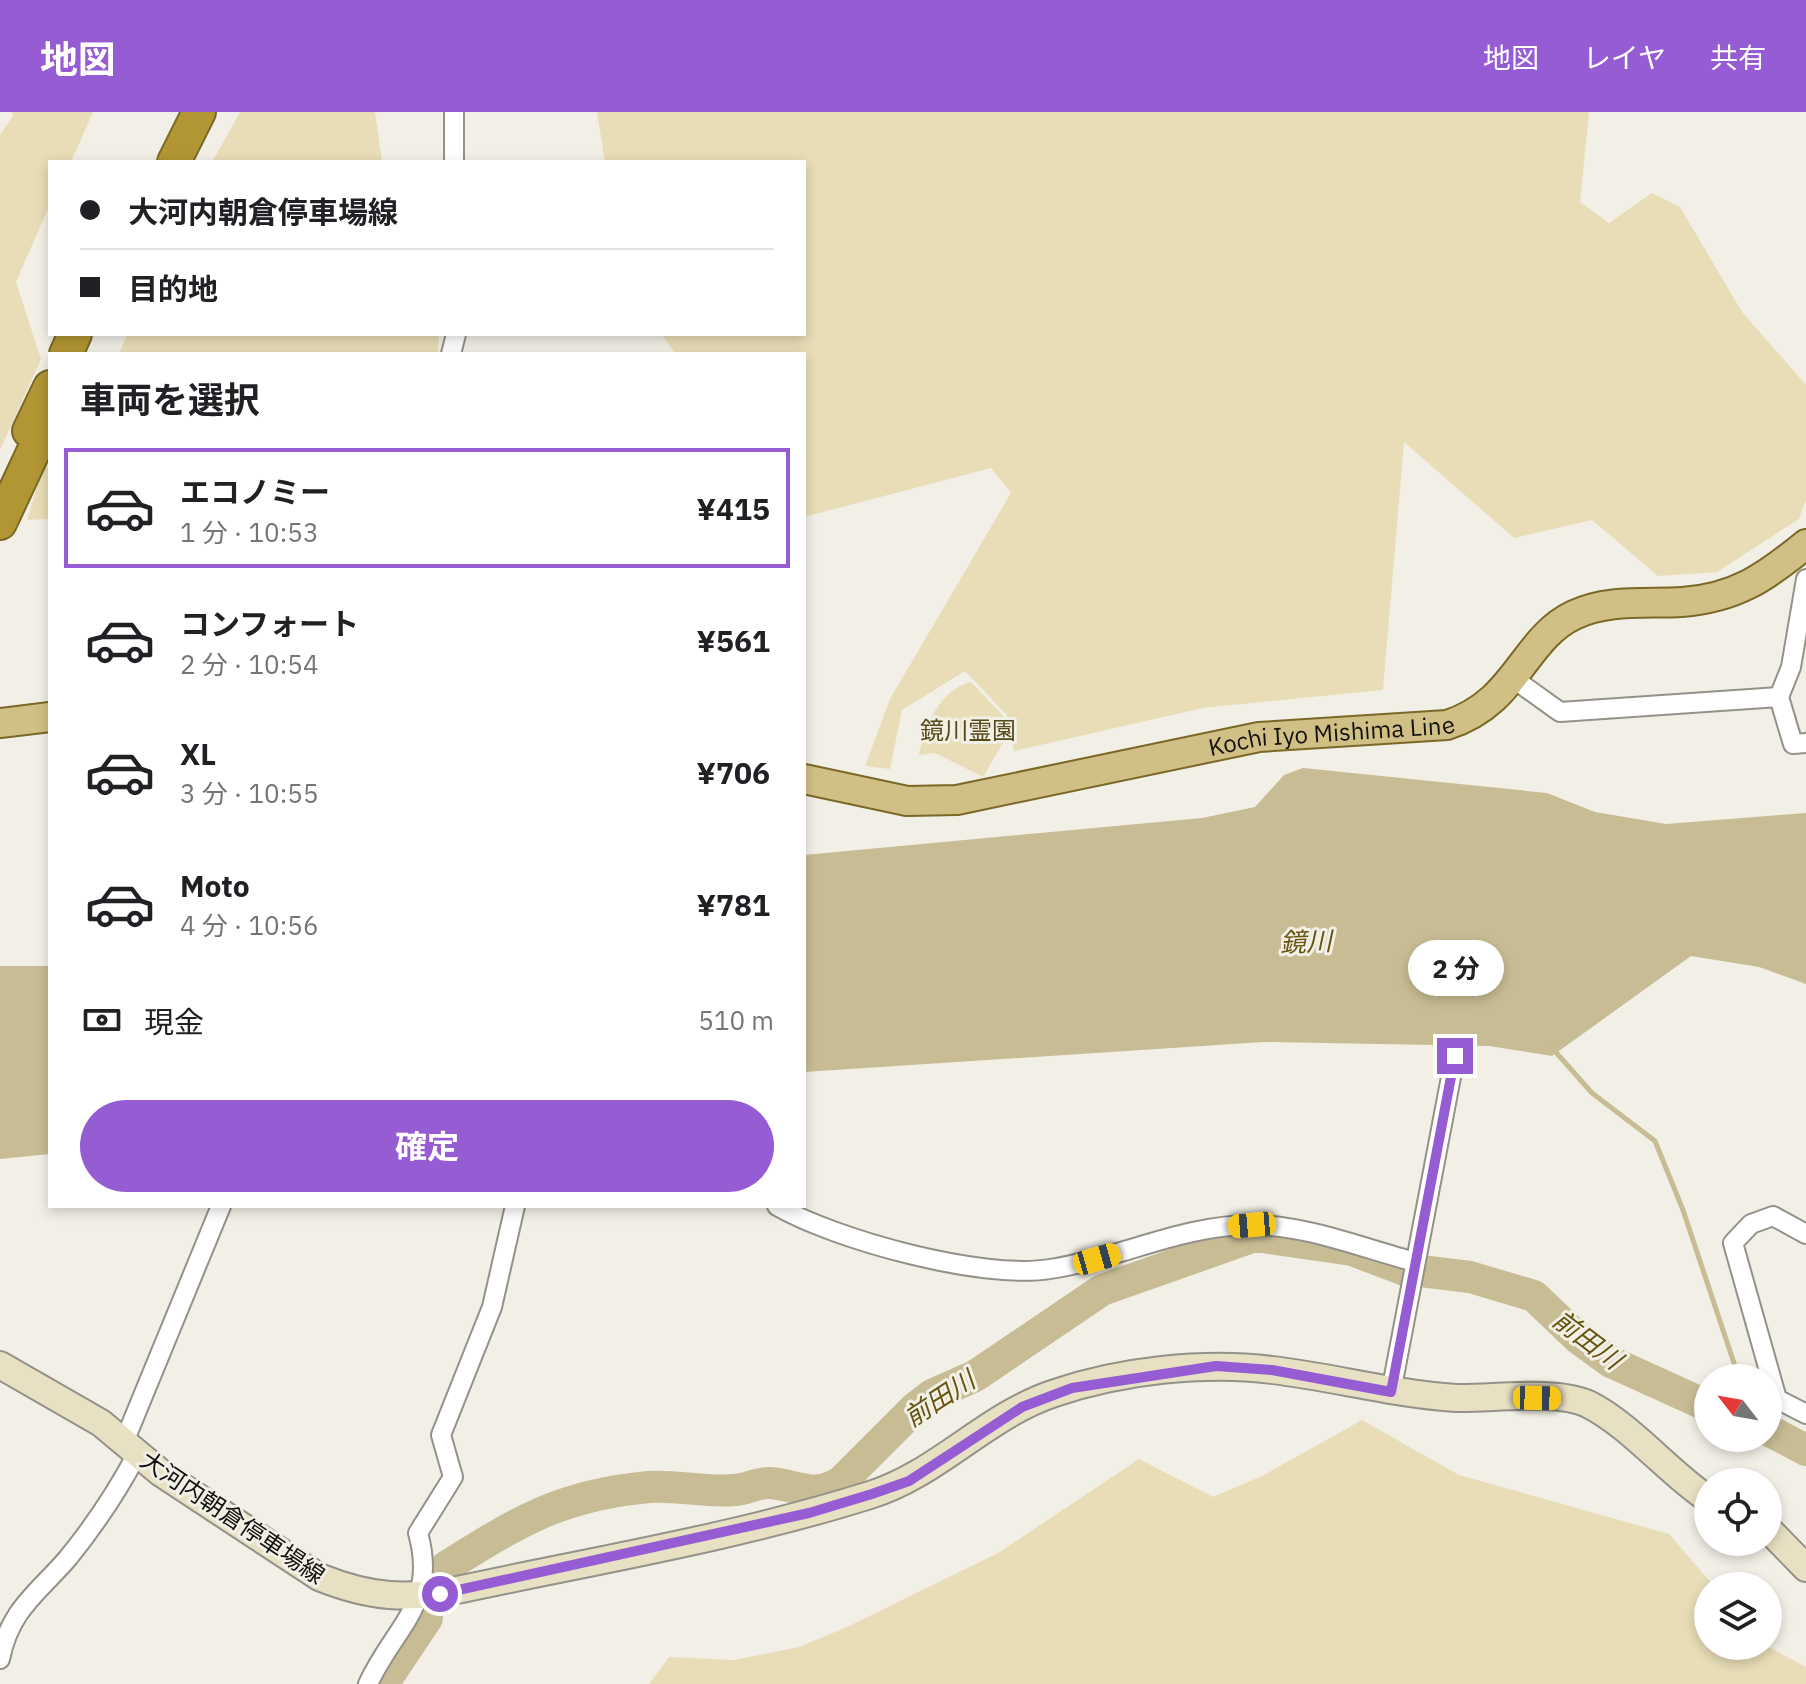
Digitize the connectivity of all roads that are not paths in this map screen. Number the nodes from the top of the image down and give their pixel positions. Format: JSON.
{"nodes":[{"id":1,"x":183,"y":112,"type":"edge"},
{"id":2,"x":199,"y":112,"type":"edge"},
{"id":3,"x":454,"y":112,"type":"edge"},
{"id":4,"x":159,"y":160,"type":"edge"},
{"id":5,"x":175,"y":160,"type":"edge"},
{"id":6,"x":454,"y":160,"type":"edge"},
{"id":7,"x":48,"y":393,"type":"edge"},
{"id":8,"x":48,"y":419,"type":"edge"},
{"id":9,"x":30,"y":443,"type":"junction"},
{"id":10,"x":0,"y":492,"type":"edge"},
{"id":11,"x":0,"y":523,"type":"edge"},
{"id":12,"x":1806,"y":544,"type":"edge"},
{"id":13,"x":1806,"y":579,"type":"edge"},
{"id":14,"x":1514,"y":679,"type":"junction"},
{"id":15,"x":1779,"y":697,"type":"junction"},
{"id":16,"x":48,"y":717,"type":"edge"},
{"id":17,"x":0,"y":723,"type":"edge"},
{"id":18,"x":1806,"y":743,"type":"edge"},
{"id":19,"x":806,"y":779,"type":"edge"},
{"id":20,"x":1455,"y":1056,"type":"dead end"},
{"id":21,"x":220,"y":1208,"type":"edge"},
{"id":22,"x":515,"y":1208,"type":"edge"},
{"id":23,"x":781,"y":1208,"type":"edge"},
{"id":24,"x":1806,"y":1234,"type":"edge"},
{"id":25,"x":1415,"y":1262,"type":"junction"},
{"id":26,"x":0,"y":1365,"type":"edge"},
{"id":27,"x":1391,"y":1392,"type":"junction"},
{"id":28,"x":1806,"y":1414,"type":"edge"},
{"id":29,"x":130,"y":1448,"type":"junction"},
{"id":30,"x":1694,"y":1488,"type":"edge"},
{"id":31,"x":1782,"y":1543,"type":"edge"},
{"id":32,"x":1806,"y":1568,"type":"edge"},
{"id":33,"x":418,"y":1598,"type":"junction"},
{"id":34,"x":0,"y":1659,"type":"edge"},
{"id":35,"x":368,"y":1684,"type":"edge"}],
"edges":[{"from":1,"to":4,"type":"highway"},
{"from":2,"to":5,"type":"highway"},
{"from":3,"to":6,"type":"street"},
{"from":7,"to":9,"type":"highway"},
{"from":8,"to":9,"type":"highway"},
{"from":9,"to":10,"type":"highway"},
{"from":9,"to":11,"type":"highway"},
{"from":12,"to":14,"type":"main road","name":"Kochi Iyo Mishima Line"},
{"from":13,"to":15,"type":"street"},
{"from":14,"to":15,"type":"street"},
{"from":14,"to":19,"type":"main road","name":"Kochi Iyo Mishima Line"},
{"from":15,"to":18,"type":"street"},
{"from":16,"to":17,"type":"main road"},
{"from":20,"to":25,"type":"street"},
{"from":21,"to":29,"type":"street"},
{"from":22,"to":33,"type":"street"},
{"from":23,"to":25,"type":"street"},
{"from":24,"to":28,"type":"street"},
{"from":25,"to":27,"type":"street"},
{"from":26,"to":29,"type":"main road","name":"大河内朝倉停車場線"},
{"from":27,"to":30,"type":"main road","name":"大河内朝倉停車場線"},
{"from":27,"to":33,"type":"main road","name":"大河内朝倉停車場線"},
{"from":29,"to":33,"type":"main road","name":"大河内朝倉停車場線"},
{"from":29,"to":34,"type":"street"},
{"from":31,"to":32,"type":"main road"},
{"from":33,"to":35,"type":"street"}]}
